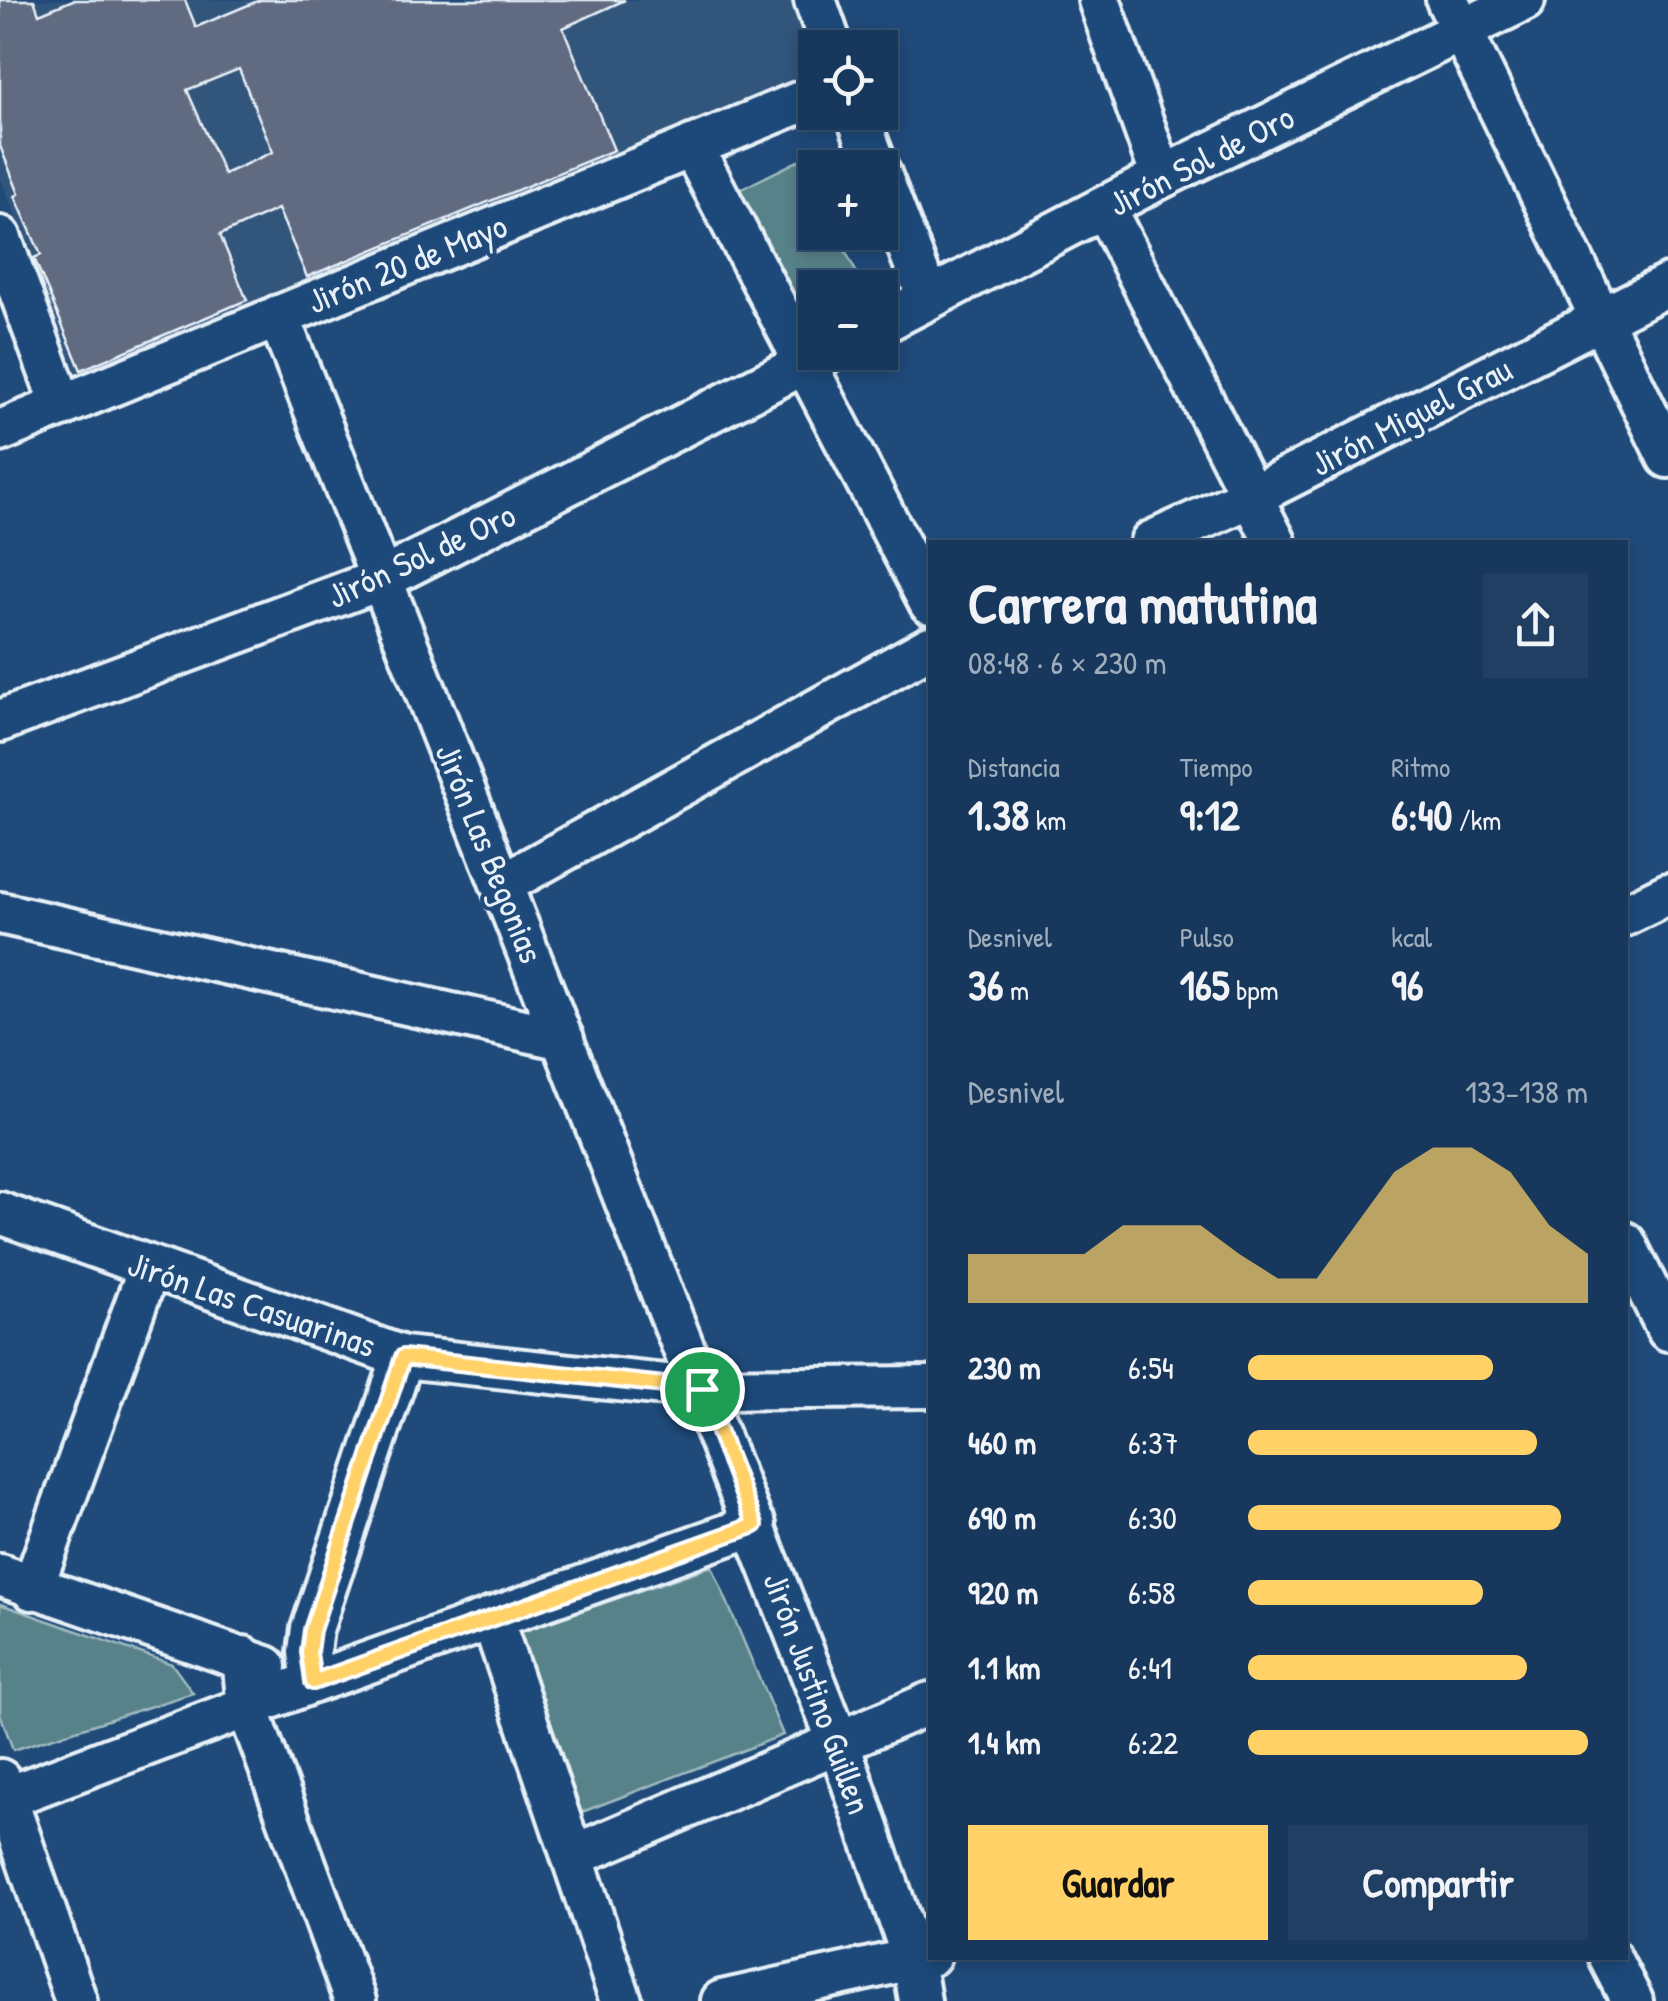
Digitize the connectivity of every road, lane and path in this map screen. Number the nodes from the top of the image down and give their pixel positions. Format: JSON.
{"nodes":[{"id":1,"x":815,"y":0,"type":"edge"},
{"id":2,"x":1099,"y":0,"type":"edge"},
{"id":3,"x":1524,"y":0,"type":"edge"},
{"id":4,"x":1454,"y":16,"type":"edge"},
{"id":5,"x":826,"y":30,"type":"edge"},
{"id":6,"x":798,"y":103,"type":"edge"},
{"id":7,"x":692,"y":146,"type":"junction"},
{"id":8,"x":1162,"y":178,"type":"junction"},
{"id":9,"x":1105,"y":210,"type":"junction"},
{"id":10,"x":898,"y":220,"type":"edge"},
{"id":11,"x":0,"y":237,"type":"edge"},
{"id":12,"x":1668,"y":285,"type":"edge"},
{"id":13,"x":928,"y":298,"type":"junction"},
{"id":14,"x":898,"y":314,"type":"edge"},
{"id":15,"x":278,"y":316,"type":"junction"},
{"id":16,"x":1600,"y":320,"type":"junction"},
{"id":17,"x":798,"y":326,"type":"edge"},
{"id":18,"x":798,"y":368,"type":"edge"},
{"id":19,"x":823,"y":370,"type":"edge"},
{"id":20,"x":62,"y":406,"type":"junction"},
{"id":21,"x":0,"y":431,"type":"edge"},
{"id":22,"x":1668,"y":457,"type":"edge"},
{"id":23,"x":1252,"y":496,"type":"junction"},
{"id":24,"x":1156,"y":540,"type":"edge"},
{"id":25,"x":1274,"y":540,"type":"edge"},
{"id":26,"x":382,"y":580,"type":"junction"},
{"id":27,"x":928,"y":599,"type":"edge"},
{"id":28,"x":928,"y":647,"type":"edge"},
{"id":29,"x":0,"y":722,"type":"edge"},
{"id":30,"x":503,"y":884,"type":"junction"},
{"id":31,"x":1668,"y":894,"type":"edge"},
{"id":32,"x":0,"y":914,"type":"edge"},
{"id":33,"x":1628,"y":914,"type":"edge"},
{"id":34,"x":564,"y":1039,"type":"junction"},
{"id":35,"x":0,"y":1213,"type":"edge"},
{"id":36,"x":1628,"y":1249,"type":"edge"},
{"id":37,"x":149,"y":1268,"type":"junction"},
{"id":38,"x":1668,"y":1330,"type":"edge"},
{"id":39,"x":403,"y":1357,"type":"junction"},
{"id":40,"x":928,"y":1387,"type":"edge"},
{"id":41,"x":702,"y":1389,"type":"junction"},
{"id":42,"x":755,"y":1525,"type":"junction"},
{"id":43,"x":16,"y":1582,"type":"edge"},
{"id":44,"x":492,"y":1618,"type":"junction"},
{"id":45,"x":243,"y":1657,"type":"junction"},
{"id":46,"x":310,"y":1684,"type":"junction"},
{"id":47,"x":928,"y":1704,"type":"edge"},
{"id":48,"x":248,"y":1708,"type":"junction"},
{"id":49,"x":838,"y":1741,"type":"junction"},
{"id":50,"x":2,"y":1792,"type":"edge"},
{"id":51,"x":573,"y":1856,"type":"junction"},
{"id":52,"x":922,"y":1957,"type":"edge"},
{"id":53,"x":1611,"y":1960,"type":"edge"},
{"id":54,"x":76,"y":2001,"type":"edge"},
{"id":55,"x":355,"y":2001,"type":"edge"},
{"id":56,"x":621,"y":2001,"type":"edge"},
{"id":57,"x":722,"y":2001,"type":"edge"},
{"id":58,"x":920,"y":2001,"type":"edge"},
{"id":59,"x":1632,"y":2001,"type":"edge"}],
"edges":[{"from":1,"to":5,"type":"street"},
{"from":2,"to":8,"type":"street"},
{"from":3,"to":4,"type":"street","name":"Jirón Sol de Oro"},
{"from":4,"to":8,"type":"street","name":"Jirón Sol de Oro"},
{"from":4,"to":16,"type":"street"},
{"from":6,"to":7,"type":"street","name":"Jirón 20 de Mayo"},
{"from":7,"to":15,"type":"street","name":"Jirón 20 de Mayo"},
{"from":7,"to":17,"type":"street"},
{"from":8,"to":9,"type":"street","name":"Jirón Sol de Oro"},
{"from":9,"to":13,"type":"street","name":"Jirón Sol de Oro"},
{"from":9,"to":23,"type":"street"},
{"from":10,"to":13,"type":"street"},
{"from":11,"to":20,"type":"street"},
{"from":12,"to":16,"type":"street","name":"Jirón Miguel Grau"},
{"from":13,"to":14,"type":"street","name":"Jirón Sol de Oro"},
{"from":15,"to":20,"type":"street","name":"Jirón 20 de Mayo"},
{"from":15,"to":26,"type":"street","name":"Jirón Las Begonias"},
{"from":16,"to":22,"type":"street"},
{"from":16,"to":23,"type":"street","name":"Jirón Miguel Grau"},
{"from":18,"to":26,"type":"street","name":"Jirón Sol de Oro"},
{"from":19,"to":27,"type":"street"},
{"from":20,"to":21,"type":"street","name":"Jirón 20 de Mayo"},
{"from":23,"to":24,"type":"street","name":"Jirón Miguel Grau"},
{"from":23,"to":25,"type":"street"},
{"from":26,"to":29,"type":"street","name":"Jirón Sol de Oro"},
{"from":26,"to":30,"type":"street","name":"Jirón Las Begonias"},
{"from":28,"to":30,"type":"street"},
{"from":30,"to":34,"type":"street","name":"Jirón Las Begonias"},
{"from":31,"to":33,"type":"street"},
{"from":32,"to":34,"type":"street"},
{"from":34,"to":41,"type":"street","name":"Jirón Las Begonias"},
{"from":35,"to":37,"type":"street","name":"Jirón Las Casuarinas"},
{"from":36,"to":38,"type":"street"},
{"from":37,"to":39,"type":"street","name":"Jirón Las Casuarinas"},
{"from":37,"to":43,"type":"street"},
{"from":39,"to":41,"type":"street","name":"Jirón Las Casuarinas"},
{"from":39,"to":46,"type":"street"},
{"from":40,"to":41,"type":"street","name":"Jirón Las Casuarinas"},
{"from":41,"to":42,"type":"street","name":"Jirón Justino Guillen"},
{"from":42,"to":44,"type":"street"},
{"from":42,"to":49,"type":"street","name":"Jirón Justino Guillen"},
{"from":43,"to":45,"type":"street"},
{"from":44,"to":46,"type":"street"},
{"from":44,"to":51,"type":"street"},
{"from":45,"to":46,"type":"street"},
{"from":45,"to":48,"type":"street"},
{"from":46,"to":48,"type":"street"},
{"from":47,"to":49,"type":"street"},
{"from":48,"to":50,"type":"street"},
{"from":48,"to":55,"type":"street"},
{"from":49,"to":51,"type":"street"},
{"from":49,"to":52,"type":"street","name":"Jirón Justino Guillen"},
{"from":50,"to":54,"type":"street"},
{"from":51,"to":56,"type":"street"},
{"from":52,"to":57,"type":"street"},
{"from":52,"to":58,"type":"street","name":"Jirón Justino Guillen"},
{"from":53,"to":59,"type":"street"}]}
